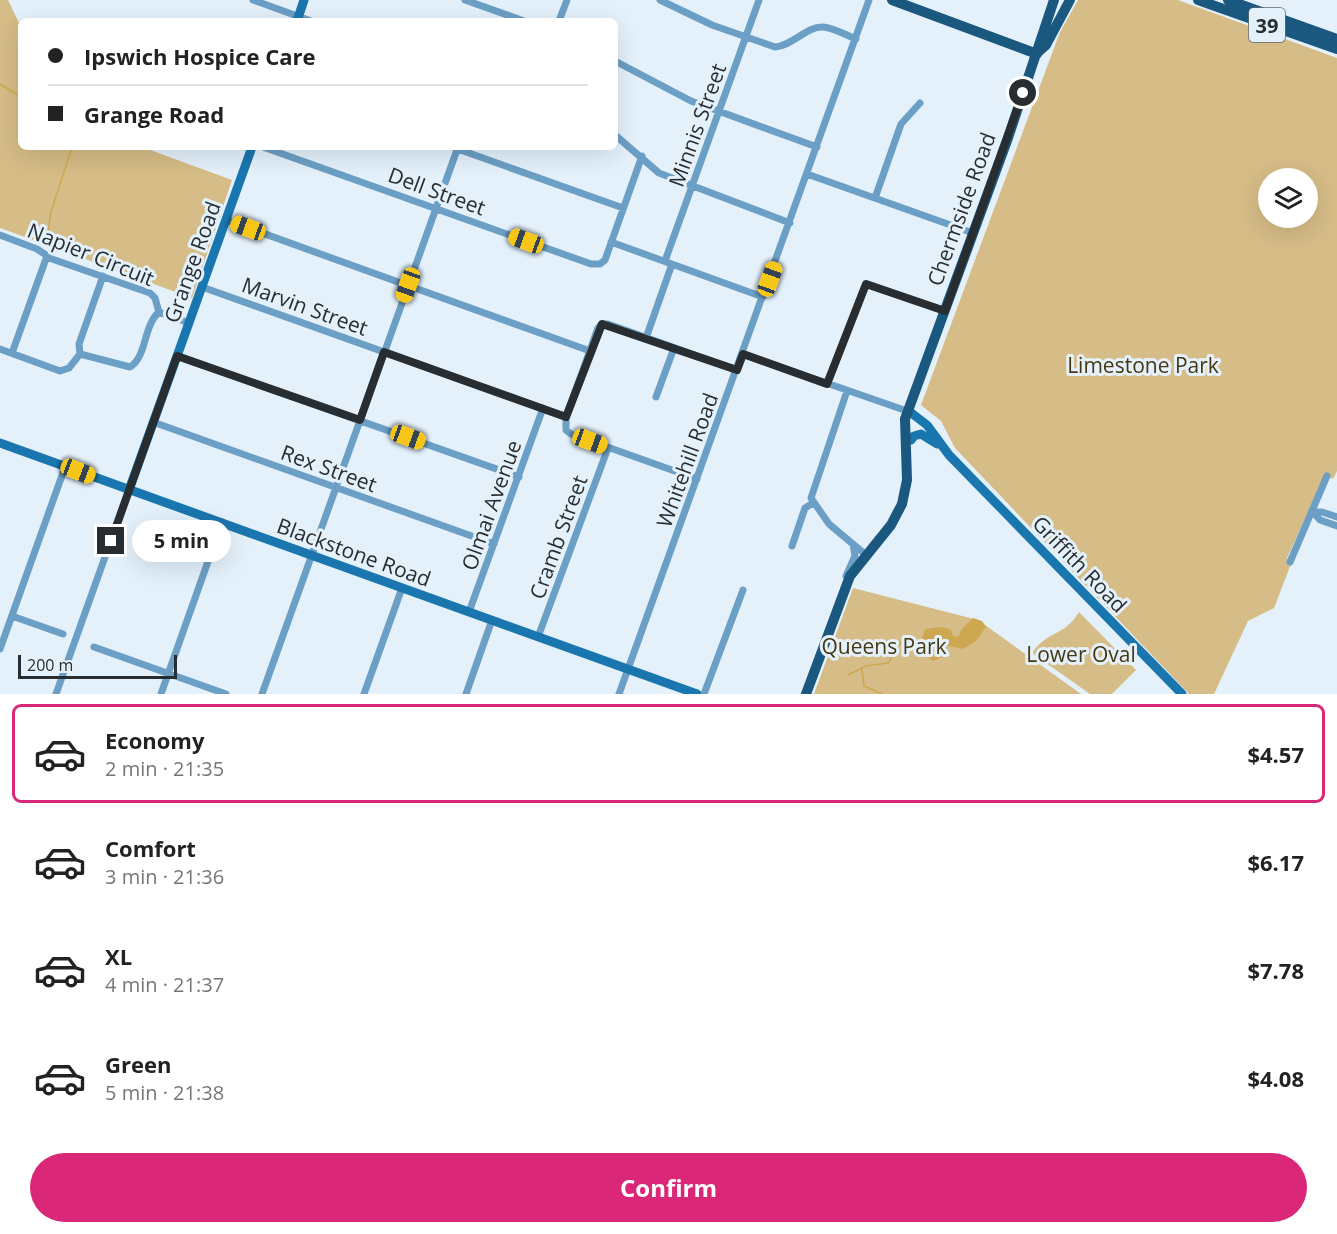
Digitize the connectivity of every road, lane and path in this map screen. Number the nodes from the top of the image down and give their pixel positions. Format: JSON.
{"nodes":[{"id":1,"x":253,"y":0,"type":"edge"},
{"id":2,"x":304,"y":0,"type":"edge"},
{"id":3,"x":465,"y":0,"type":"edge"},
{"id":4,"x":567,"y":0,"type":"edge"},
{"id":5,"x":660,"y":0,"type":"edge"},
{"id":6,"x":759,"y":0,"type":"edge"},
{"id":7,"x":869,"y":0,"type":"edge"},
{"id":8,"x":892,"y":0,"type":"edge"},
{"id":9,"x":1054,"y":0,"type":"edge"},
{"id":10,"x":1198,"y":0,"type":"edge"},
{"id":11,"x":1228,"y":0,"type":"edge"},
{"id":12,"x":1070,"y":1,"type":"edge"},
{"id":13,"x":296,"y":18,"type":"edge"},
{"id":14,"x":298,"y":18,"type":"edge"},
{"id":15,"x":516,"y":18,"type":"edge"},
{"id":16,"x":560,"y":18,"type":"edge"},
{"id":17,"x":746,"y":36,"type":"junction"},
{"id":18,"x":856,"y":39,"type":"junction"},
{"id":19,"x":1337,"y":39,"type":"edge"},
{"id":20,"x":1337,"y":49,"type":"edge"},
{"id":21,"x":1037,"y":54,"type":"junction"},
{"id":22,"x":618,"y":63,"type":"edge"},
{"id":23,"x":920,"y":103,"type":"dead end"},
{"id":24,"x":719,"y":111,"type":"junction"},
{"id":25,"x":618,"y":137,"type":"edge"},
{"id":26,"x":817,"y":147,"type":"junction"},
{"id":27,"x":251,"y":150,"type":"edge"},
{"id":28,"x":272,"y":150,"type":"edge"},
{"id":29,"x":455,"y":150,"type":"edge"},
{"id":30,"x":462,"y":150,"type":"edge"},
{"id":31,"x":642,"y":156,"type":"junction"},
{"id":32,"x":807,"y":174,"type":"junction"},
{"id":33,"x":692,"y":186,"type":"junction"},
{"id":34,"x":875,"y":198,"type":"junction"},
{"id":35,"x":623,"y":207,"type":"junction"},
{"id":36,"x":436,"y":208,"type":"junction"},
{"id":37,"x":226,"y":220,"type":"junction"},
{"id":38,"x":790,"y":223,"type":"junction"},
{"id":39,"x":973,"y":233,"type":"junction"},
{"id":40,"x":0,"y":235,"type":"edge"},
{"id":41,"x":611,"y":242,"type":"junction"},
{"id":42,"x":46,"y":256,"type":"junction"},
{"id":43,"x":669,"y":262,"type":"junction"},
{"id":44,"x":104,"y":276,"type":"junction"},
{"id":45,"x":408,"y":285,"type":"junction"},
{"id":46,"x":202,"y":287,"type":"junction"},
{"id":47,"x":763,"y":297,"type":"junction"},
{"id":48,"x":945,"y":311,"type":"junction"},
{"id":49,"x":159,"y":312,"type":"junction"},
{"id":50,"x":189,"y":323,"type":"junction"},
{"id":51,"x":646,"y":338,"type":"junction"},
{"id":52,"x":674,"y":348,"type":"junction"},
{"id":53,"x":0,"y":349,"type":"edge"},
{"id":54,"x":590,"y":351,"type":"junction"},
{"id":55,"x":384,"y":352,"type":"junction"},
{"id":56,"x":12,"y":353,"type":"junction"},
{"id":57,"x":80,"y":354,"type":"junction"},
{"id":58,"x":743,"y":354,"type":"junction"},
{"id":59,"x":177,"y":356,"type":"junction"},
{"id":60,"x":737,"y":370,"type":"junction"},
{"id":61,"x":827,"y":384,"type":"junction"},
{"id":62,"x":848,"y":391,"type":"junction"},
{"id":63,"x":656,"y":397,"type":"dead end"},
{"id":64,"x":543,"y":408,"type":"junction"},
{"id":65,"x":910,"y":412,"type":"junction"},
{"id":66,"x":566,"y":417,"type":"junction"},
{"id":67,"x":360,"y":420,"type":"junction"},
{"id":68,"x":153,"y":422,"type":"junction"},
{"id":69,"x":911,"y":441,"type":"junction"},
{"id":70,"x":0,"y":443,"type":"edge"},
{"id":71,"x":941,"y":447,"type":"junction"},
{"id":72,"x":608,"y":448,"type":"junction"},
{"id":73,"x":952,"y":458,"type":"junction"},
{"id":74,"x":65,"y":466,"type":"junction"},
{"id":75,"x":1327,"y":476,"type":"dead end"},
{"id":76,"x":519,"y":477,"type":"junction"},
{"id":77,"x":698,"y":479,"type":"junction"},
{"id":78,"x":336,"y":488,"type":"junction"},
{"id":79,"x":129,"y":490,"type":"junction"},
{"id":80,"x":813,"y":503,"type":"junction"},
{"id":81,"x":1313,"y":512,"type":"junction"},
{"id":82,"x":1337,"y":517,"type":"edge"},
{"id":83,"x":222,"y":522,"type":"junction"},
{"id":84,"x":1337,"y":526,"type":"edge"},
{"id":85,"x":494,"y":544,"type":"junction"},
{"id":86,"x":852,"y":544,"type":"junction"},
{"id":87,"x":792,"y":546,"type":"dead end"},
{"id":88,"x":870,"y":552,"type":"junction"},
{"id":89,"x":312,"y":555,"type":"junction"},
{"id":90,"x":1290,"y":562,"type":"dead end"},
{"id":91,"x":846,"y":584,"type":"junction"},
{"id":92,"x":402,"y":588,"type":"junction"},
{"id":93,"x":743,"y":590,"type":"dead end"},
{"id":94,"x":469,"y":612,"type":"junction"},
{"id":95,"x":12,"y":616,"type":"junction"},
{"id":96,"x":492,"y":620,"type":"junction"},
{"id":97,"x":63,"y":634,"type":"dead end"},
{"id":98,"x":538,"y":637,"type":"junction"},
{"id":99,"x":94,"y":646,"type":"dead end"},
{"id":100,"x":0,"y":649,"type":"edge"},
{"id":101,"x":628,"y":669,"type":"junction"},
{"id":102,"x":168,"y":673,"type":"junction"},
{"id":103,"x":56,"y":694,"type":"edge"},
{"id":104,"x":161,"y":694,"type":"edge"},
{"id":105,"x":226,"y":694,"type":"edge"},
{"id":106,"x":261,"y":694,"type":"edge"},
{"id":107,"x":364,"y":694,"type":"edge"},
{"id":108,"x":466,"y":694,"type":"edge"},
{"id":109,"x":619,"y":694,"type":"edge"},
{"id":110,"x":697,"y":694,"type":"edge"},
{"id":111,"x":704,"y":694,"type":"edge"},
{"id":112,"x":806,"y":694,"type":"edge"},
{"id":113,"x":1182,"y":694,"type":"edge"}],
"edges":[{"from":1,"to":13,"type":"street"},
{"from":2,"to":14,"type":"main road"},
{"from":3,"to":15,"type":"street"},
{"from":4,"to":16,"type":"street"},
{"from":5,"to":17,"type":"street"},
{"from":6,"to":17,"type":"street","name":"Minnis Street"},
{"from":7,"to":18,"type":"street","name":"Whitehill Road"},
{"from":8,"to":21,"type":"main road"},
{"from":9,"to":21,"type":"main road","name":"Chermside Road"},
{"from":10,"to":20,"type":"main road","number":"39"},
{"from":11,"to":19,"type":"main road","number":"39"},
{"from":12,"to":21,"type":"main road","name":"Chermside Road"},
{"from":17,"to":18,"type":"street"},
{"from":17,"to":24,"type":"street","name":"Minnis Street"},
{"from":18,"to":26,"type":"street","name":"Whitehill Road"},
{"from":21,"to":39,"type":"main road","name":"Chermside Road"},
{"from":22,"to":24,"type":"street"},
{"from":23,"to":34,"type":"street"},
{"from":24,"to":26,"type":"street"},
{"from":24,"to":33,"type":"street","name":"Minnis Street"},
{"from":25,"to":31,"type":"street"},
{"from":26,"to":32,"type":"street","name":"Whitehill Road"},
{"from":27,"to":37,"type":"main road","name":"Grange Road"},
{"from":28,"to":36,"type":"street","name":"Dell Street"},
{"from":29,"to":36,"type":"street"},
{"from":30,"to":35,"type":"street"},
{"from":31,"to":33,"type":"street"},
{"from":31,"to":35,"type":"street"},
{"from":32,"to":34,"type":"street"},
{"from":32,"to":38,"type":"street","name":"Whitehill Road"},
{"from":33,"to":38,"type":"street"},
{"from":33,"to":43,"type":"street","name":"Minnis Street"},
{"from":34,"to":39,"type":"street"},
{"from":35,"to":41,"type":"street"},
{"from":36,"to":41,"type":"street","name":"Dell Street"},
{"from":36,"to":45,"type":"street"},
{"from":37,"to":45,"type":"street"},
{"from":37,"to":46,"type":"main road","name":"Grange Road"},
{"from":38,"to":47,"type":"street","name":"Whitehill Road"},
{"from":39,"to":48,"type":"main road","name":"Chermside Road"},
{"from":40,"to":42,"type":"street","name":"Napier Circuit"},
{"from":41,"to":43,"type":"street"},
{"from":42,"to":44,"type":"street","name":"Napier Circuit"},
{"from":42,"to":56,"type":"street"},
{"from":43,"to":47,"type":"street"},
{"from":43,"to":51,"type":"street","name":"Minnis Street"},
{"from":44,"to":49,"type":"street","name":"Napier Circuit"},
{"from":44,"to":57,"type":"street"},
{"from":45,"to":54,"type":"street"},
{"from":45,"to":55,"type":"street"},
{"from":46,"to":50,"type":"main road","name":"Grange Road"},
{"from":46,"to":55,"type":"street","name":"Marvin Street"},
{"from":47,"to":58,"type":"street","name":"Whitehill Road"},
{"from":48,"to":61,"type":"street"},
{"from":48,"to":65,"type":"main road","name":"Chermside Road"},
{"from":49,"to":50,"type":"street","name":"Napier Circuit"},
{"from":49,"to":57,"type":"street","name":"Napier Circuit"},
{"from":50,"to":59,"type":"main road","name":"Grange Road"},
{"from":51,"to":52,"type":"street"},
{"from":51,"to":54,"type":"street"},
{"from":52,"to":60,"type":"street"},
{"from":52,"to":63,"type":"street"},
{"from":53,"to":56,"type":"street"},
{"from":54,"to":66,"type":"street"},
{"from":55,"to":64,"type":"street","name":"Marvin Street"},
{"from":55,"to":67,"type":"street"},
{"from":56,"to":57,"type":"street"},
{"from":58,"to":60,"type":"street","name":"Whitehill Road"},
{"from":58,"to":61,"type":"street","name":"Griffith Road"},
{"from":59,"to":67,"type":"street"},
{"from":59,"to":68,"type":"main road","name":"Grange Road"},
{"from":60,"to":77,"type":"street","name":"Whitehill Road"},
{"from":61,"to":62,"type":"street","name":"Griffith Road"},
{"from":62,"to":65,"type":"street","name":"Griffith Road"},
{"from":62,"to":80,"type":"street"},
{"from":64,"to":66,"type":"street","name":"Marvin Street"},
{"from":64,"to":76,"type":"street","name":"Olmai Avenue"},
{"from":65,"to":69,"type":"main road","name":"Chermside Road"},
{"from":65,"to":71,"type":"main road","name":"Griffith Road"},
{"from":65,"to":73,"type":"main road","name":"Griffith Road"},
{"from":65,"to":88,"type":"main road","name":"Chermside Road"},
{"from":66,"to":72,"type":"street"},
{"from":67,"to":76,"type":"street"},
{"from":67,"to":78,"type":"street"},
{"from":68,"to":78,"type":"street","name":"Rex Street"},
{"from":68,"to":79,"type":"main road","name":"Grange Road"},
{"from":69,"to":71,"type":"main road"},
{"from":69,"to":88,"type":"main road","name":"Chermside Road"},
{"from":70,"to":74,"type":"main road","name":"Blackstone Road"},
{"from":71,"to":73,"type":"main road","name":"Griffith Road"},
{"from":72,"to":77,"type":"street"},
{"from":72,"to":98,"type":"street","name":"Cramb Street"},
{"from":73,"to":113,"type":"main road","name":"Griffith Road"},
{"from":74,"to":79,"type":"main road","name":"Blackstone Road"},
{"from":74,"to":95,"type":"street"},
{"from":75,"to":81,"type":"street"},
{"from":76,"to":85,"type":"street","name":"Olmai Avenue"},
{"from":77,"to":101,"type":"street","name":"Whitehill Road"},
{"from":78,"to":85,"type":"street","name":"Rex Street"},
{"from":78,"to":89,"type":"street"},
{"from":79,"to":83,"type":"main road","name":"Blackstone Road"},
{"from":79,"to":103,"type":"street","name":"Grange Road"},
{"from":80,"to":86,"type":"street"},
{"from":80,"to":87,"type":"street"},
{"from":81,"to":82,"type":"street"},
{"from":81,"to":84,"type":"street"},
{"from":81,"to":90,"type":"street"},
{"from":83,"to":89,"type":"main road","name":"Blackstone Road"},
{"from":83,"to":102,"type":"street"},
{"from":85,"to":94,"type":"street","name":"Olmai Avenue"},
{"from":86,"to":88,"type":"street"},
{"from":86,"to":91,"type":"street"},
{"from":88,"to":91,"type":"main road","name":"Chermside Road"},
{"from":89,"to":92,"type":"main road","name":"Blackstone Road"},
{"from":89,"to":106,"type":"street"},
{"from":91,"to":112,"type":"main road","name":"Chermside Road"},
{"from":92,"to":94,"type":"main road","name":"Blackstone Road"},
{"from":92,"to":107,"type":"street"},
{"from":93,"to":111,"type":"street"},
{"from":94,"to":96,"type":"main road","name":"Blackstone Road"},
{"from":95,"to":97,"type":"street"},
{"from":95,"to":100,"type":"street"},
{"from":96,"to":98,"type":"main road","name":"Blackstone Road"},
{"from":96,"to":108,"type":"street"},
{"from":98,"to":101,"type":"main road","name":"Blackstone Road"},
{"from":99,"to":102,"type":"street"},
{"from":101,"to":109,"type":"street","name":"Whitehill Road"},
{"from":101,"to":110,"type":"main road","name":"Blackstone Road"},
{"from":102,"to":104,"type":"street"},
{"from":102,"to":105,"type":"street"}]}
